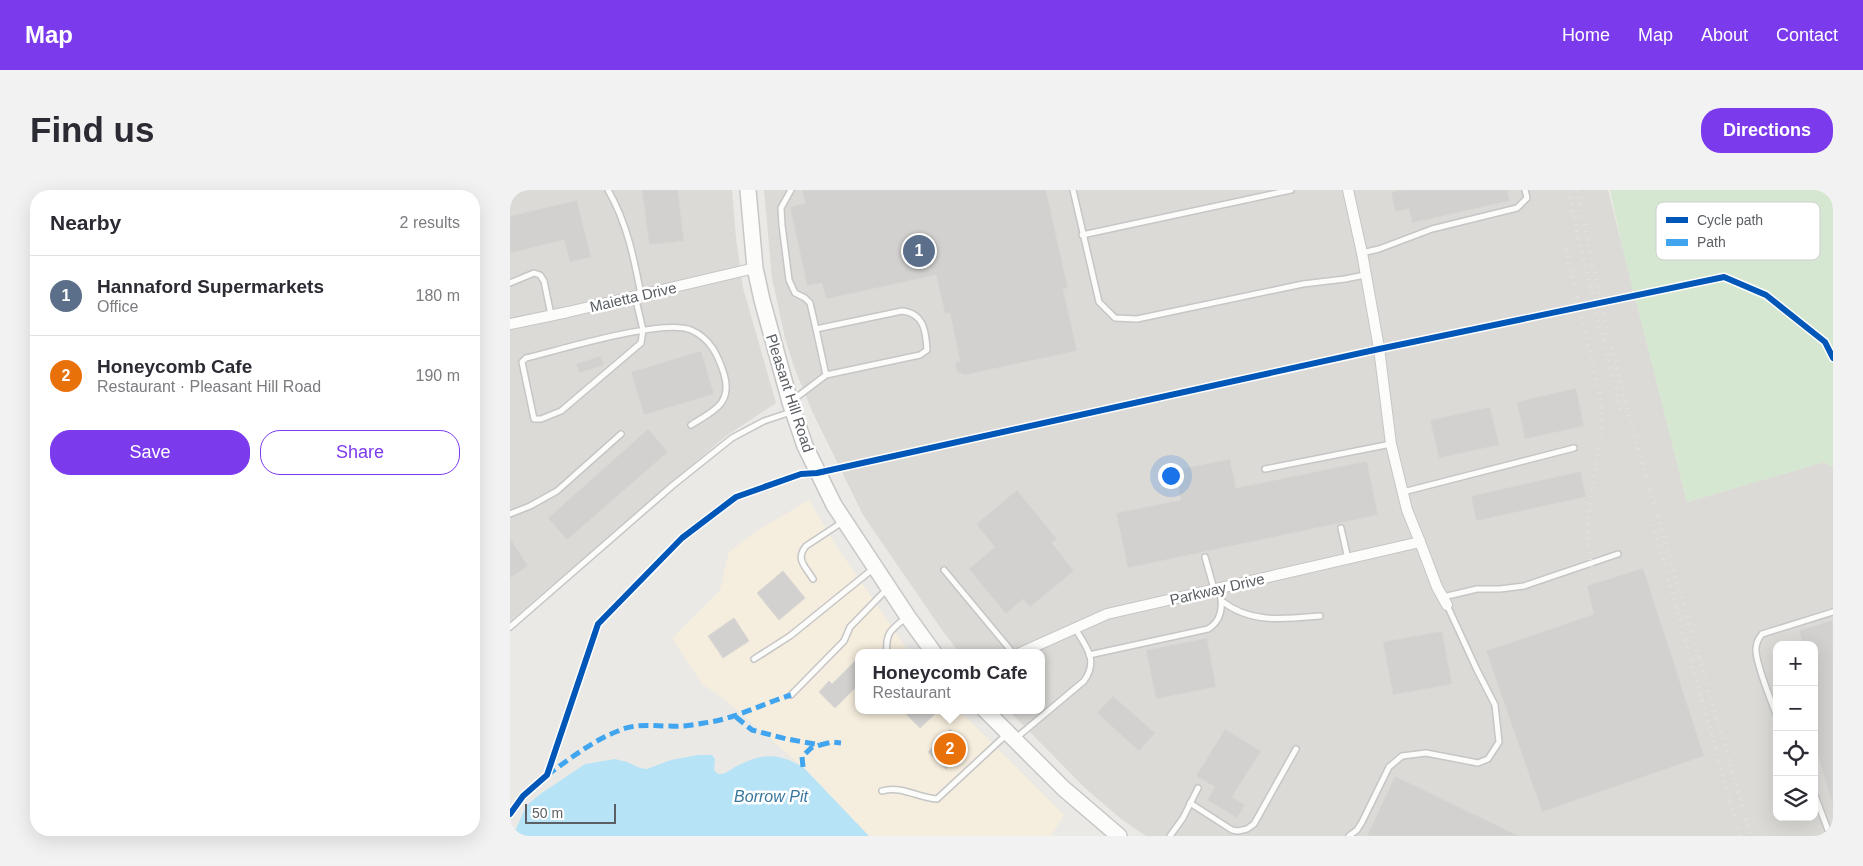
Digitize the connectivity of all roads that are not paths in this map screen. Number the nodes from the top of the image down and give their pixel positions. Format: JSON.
{"nodes":[{"id":1,"x":608,"y":190,"type":"edge"},
{"id":2,"x":748,"y":190,"type":"edge"},
{"id":3,"x":791,"y":190,"type":"edge"},
{"id":4,"x":1073,"y":190,"type":"edge"},
{"id":5,"x":1291,"y":190,"type":"edge"},
{"id":6,"x":1348,"y":190,"type":"edge"},
{"id":7,"x":1525,"y":190,"type":"edge"},
{"id":8,"x":1082,"y":235,"type":"junction"},
{"id":9,"x":1362,"y":252,"type":"junction"},
{"id":10,"x":755,"y":268,"type":"junction"},
{"id":11,"x":1365,"y":275,"type":"junction"},
{"id":12,"x":510,"y":283,"type":"edge"},
{"id":13,"x":638,"y":295,"type":"junction"},
{"id":14,"x":551,"y":315,"type":"junction"},
{"id":15,"x":510,"y":324,"type":"edge"},
{"id":16,"x":816,"y":329,"type":"junction"},
{"id":17,"x":643,"y":330,"type":"junction"},
{"id":18,"x":826,"y":376,"type":"junction"},
{"id":19,"x":792,"y":406,"type":"junction"},
{"id":20,"x":691,"y":425,"type":"dead end"},
{"id":21,"x":621,"y":434,"type":"dead end"},
{"id":22,"x":1391,"y":444,"type":"junction"},
{"id":23,"x":1574,"y":448,"type":"dead end"},
{"id":24,"x":1264,"y":469,"type":"dead end"},
{"id":25,"x":1402,"y":492,"type":"junction"},
{"id":26,"x":510,"y":514,"type":"edge"},
{"id":27,"x":844,"y":521,"type":"junction"},
{"id":28,"x":1341,"y":528,"type":"dead end"},
{"id":29,"x":1420,"y":542,"type":"junction"},
{"id":30,"x":1618,"y":554,"type":"dead end"},
{"id":31,"x":1205,"y":557,"type":"dead end"},
{"id":32,"x":1348,"y":559,"type":"junction"},
{"id":33,"x":874,"y":567,"type":"junction"},
{"id":34,"x":944,"y":570,"type":"dead end"},
{"id":35,"x":812,"y":579,"type":"dead end"},
{"id":36,"x":888,"y":588,"type":"junction"},
{"id":37,"x":1216,"y":589,"type":"junction"},
{"id":38,"x":1222,"y":601,"type":"junction"},
{"id":39,"x":1445,"y":601,"type":"junction"},
{"id":40,"x":1833,"y":612,"type":"edge"},
{"id":41,"x":1320,"y":616,"type":"dead end"},
{"id":42,"x":908,"y":617,"type":"junction"},
{"id":43,"x":510,"y":627,"type":"edge"},
{"id":44,"x":1075,"y":628,"type":"junction"},
{"id":45,"x":887,"y":649,"type":"edge"},
{"id":46,"x":931,"y":649,"type":"edge"},
{"id":47,"x":1011,"y":649,"type":"edge"},
{"id":48,"x":1029,"y":649,"type":"edge"},
{"id":49,"x":1090,"y":655,"type":"junction"},
{"id":50,"x":754,"y":659,"type":"dead end"},
{"id":51,"x":791,"y":695,"type":"dead end"},
{"id":52,"x":1773,"y":705,"type":"edge"},
{"id":53,"x":1045,"y":711,"type":"edge"},
{"id":54,"x":989,"y":714,"type":"edge"},
{"id":55,"x":1040,"y":714,"type":"edge"},
{"id":56,"x":1010,"y":737,"type":"junction"},
{"id":57,"x":1296,"y":749,"type":"dead end"},
{"id":58,"x":1198,"y":788,"type":"dead end"},
{"id":59,"x":882,"y":791,"type":"dead end"},
{"id":60,"x":1190,"y":803,"type":"junction"},
{"id":61,"x":1818,"y":804,"type":"edge"},
{"id":62,"x":1833,"y":834,"type":"edge"},
{"id":63,"x":1119,"y":836,"type":"edge"},
{"id":64,"x":1170,"y":836,"type":"edge"},
{"id":65,"x":1349,"y":836,"type":"edge"}],
"edges":[{"from":1,"to":13,"type":"lane"},
{"from":2,"to":10,"type":"street","name":"Pleasant Hill Road"},
{"from":3,"to":16,"type":"lane"},
{"from":4,"to":8,"type":"lane"},
{"from":5,"to":8,"type":"lane"},
{"from":6,"to":9,"type":"street"},
{"from":7,"to":9,"type":"lane"},
{"from":8,"to":11,"type":"lane"},
{"from":9,"to":11,"type":"street"},
{"from":10,"to":13,"type":"street","name":"Maietta Drive"},
{"from":10,"to":19,"type":"street","name":"Pleasant Hill Road"},
{"from":11,"to":22,"type":"street"},
{"from":12,"to":14,"type":"lane"},
{"from":13,"to":14,"type":"street","name":"Maietta Drive"},
{"from":13,"to":17,"type":"lane"},
{"from":14,"to":15,"type":"street","name":"Maietta Drive"},
{"from":16,"to":18,"type":"lane"},
{"from":16,"to":18,"type":"lane"},
{"from":17,"to":17,"type":"lane"},
{"from":17,"to":20,"type":"lane"},
{"from":18,"to":19,"type":"lane"},
{"from":19,"to":27,"type":"street","name":"Pleasant Hill Road"},
{"from":19,"to":43,"type":"lane"},
{"from":21,"to":26,"type":"lane"},
{"from":22,"to":24,"type":"lane"},
{"from":22,"to":25,"type":"street"},
{"from":23,"to":25,"type":"lane"},
{"from":25,"to":29,"type":"street"},
{"from":27,"to":33,"type":"street","name":"Pleasant Hill Road"},
{"from":27,"to":35,"type":"lane"},
{"from":28,"to":32,"type":"lane"},
{"from":29,"to":32,"type":"street","name":"Parkway Drive"},
{"from":29,"to":39,"type":"street"},
{"from":30,"to":39,"type":"lane"},
{"from":31,"to":37,"type":"lane"},
{"from":32,"to":37,"type":"street","name":"Parkway Drive"},
{"from":33,"to":36,"type":"street","name":"Pleasant Hill Road"},
{"from":33,"to":50,"type":"lane"},
{"from":34,"to":47,"type":"lane"},
{"from":36,"to":42,"type":"street","name":"Pleasant Hill Road"},
{"from":36,"to":51,"type":"lane"},
{"from":37,"to":38,"type":"lane"},
{"from":37,"to":44,"type":"street","name":"Parkway Drive"},
{"from":38,"to":41,"type":"lane"},
{"from":38,"to":49,"type":"lane"},
{"from":39,"to":65,"type":"lane"},
{"from":40,"to":52,"type":"lane"},
{"from":42,"to":45,"type":"lane"},
{"from":42,"to":46,"type":"street","name":"Pleasant Hill Road"},
{"from":44,"to":48,"type":"street","name":"Parkway Drive"},
{"from":44,"to":49,"type":"lane"},
{"from":49,"to":53,"type":"lane"},
{"from":54,"to":56,"type":"street"},
{"from":55,"to":56,"type":"lane"},
{"from":56,"to":59,"type":"lane"},
{"from":56,"to":63,"type":"street"},
{"from":57,"to":60,"type":"lane"},
{"from":58,"to":60,"type":"lane"},
{"from":60,"to":64,"type":"lane"},
{"from":61,"to":62,"type":"lane"}]}
